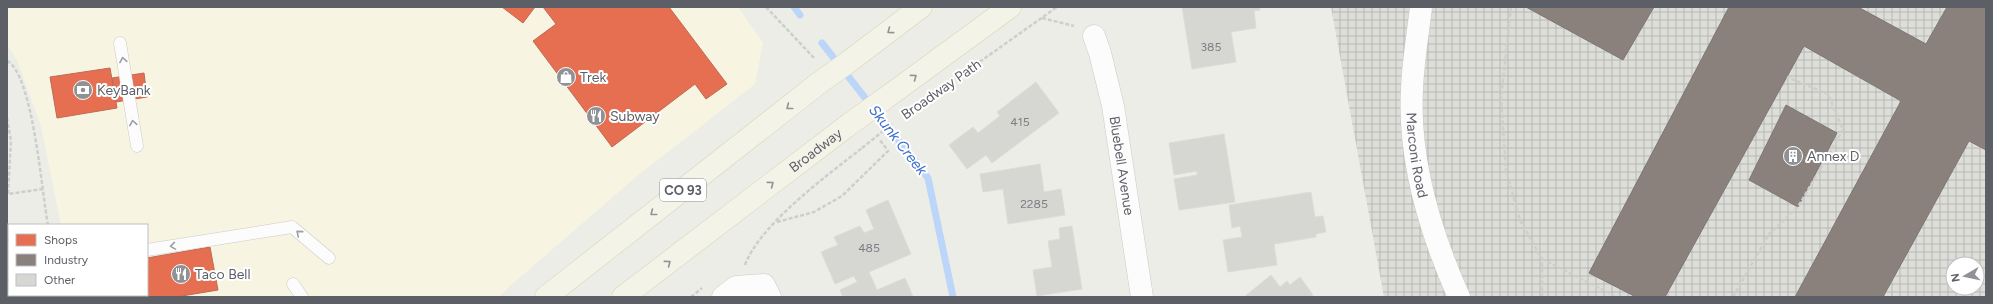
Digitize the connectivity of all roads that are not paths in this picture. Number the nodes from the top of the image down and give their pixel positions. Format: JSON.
{"nodes":[{"id":1,"x":921,"y":7,"type":"edge"},
{"id":2,"x":1010,"y":7,"type":"edge"},
{"id":3,"x":1421,"y":7,"type":"edge"},
{"id":4,"x":1094,"y":36,"type":"road end"},
{"id":5,"x":120,"y":43,"type":"dead end"},
{"id":6,"x":137,"y":146,"type":"dead end"},
{"id":7,"x":148,"y":250,"type":"edge"},
{"id":8,"x":329,"y":258,"type":"dead end"},
{"id":9,"x":294,"y":284,"type":"dead end"},
{"id":10,"x":767,"y":291,"type":"edge"},
{"id":11,"x":302,"y":297,"type":"edge"},
{"id":12,"x":546,"y":297,"type":"edge"},
{"id":13,"x":623,"y":297,"type":"edge"},
{"id":14,"x":723,"y":297,"type":"edge"},
{"id":15,"x":1142,"y":297,"type":"edge"},
{"id":16,"x":1459,"y":297,"type":"edge"}],
"edges":[{"from":1,"to":12,"type":"main road","number":"CO 93","one_way":true,"bridge":true},
{"from":13,"to":2,"type":"main road","name":"Broadway","one_way":true,"bridge":true},
{"from":3,"to":16,"type":"street","name":"Marconi Road"},
{"from":4,"to":15,"type":"street","name":"Bluebell Avenue"},
{"from":6,"to":5,"type":"lane","one_way":true},
{"from":8,"to":7,"type":"lane","one_way":true},
{"from":9,"to":11,"type":"lane"},
{"from":10,"to":14,"type":"street"}]}
